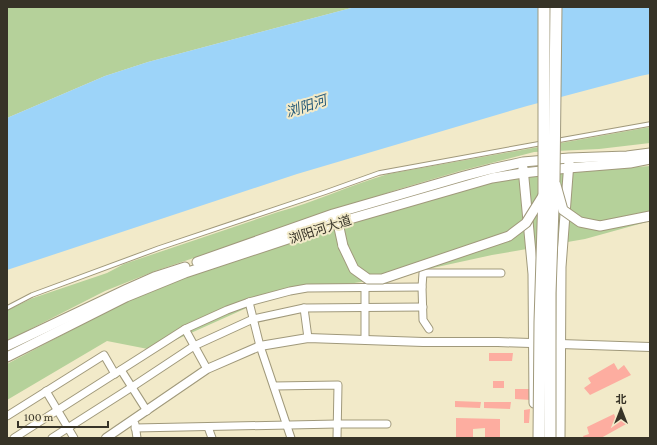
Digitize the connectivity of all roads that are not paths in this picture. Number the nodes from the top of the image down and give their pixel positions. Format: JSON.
{"nodes":[{"id":1,"x":544,"y":7,"type":"edge"},
{"id":2,"x":556,"y":7,"type":"edge"},
{"id":3,"x":650,"y":124,"type":"edge"},
{"id":4,"x":650,"y":152,"type":"edge"},
{"id":5,"x":569,"y":158,"type":"junction"},
{"id":6,"x":650,"y":159,"type":"edge"},
{"id":7,"x":523,"y":162,"type":"junction"},
{"id":8,"x":568,"y":168,"type":"junction"},
{"id":9,"x":523,"y":172,"type":"junction"},
{"id":10,"x":554,"y":179,"type":"junction"},
{"id":11,"x":544,"y":194,"type":"junction"},
{"id":12,"x":333,"y":214,"type":"junction"},
{"id":13,"x":650,"y":216,"type":"edge"},
{"id":14,"x":338,"y":223,"type":"junction"},
{"id":15,"x":501,"y":273,"type":"dead end"},
{"id":16,"x":422,"y":286,"type":"junction"},
{"id":17,"x":365,"y":288,"type":"junction"},
{"id":18,"x":249,"y":302,"type":"junction"},
{"id":19,"x":423,"y":307,"type":"junction"},
{"id":20,"x":7,"y":308,"type":"edge"},
{"id":21,"x":304,"y":308,"type":"junction"},
{"id":22,"x":365,"y":308,"type":"junction"},
{"id":23,"x":253,"y":318,"type":"junction"},
{"id":24,"x":185,"y":329,"type":"junction"},
{"id":25,"x":429,"y":329,"type":"dead end"},
{"id":26,"x":308,"y":338,"type":"junction"},
{"id":27,"x":365,"y":340,"type":"junction"},
{"id":28,"x":533,"y":343,"type":"junction"},
{"id":29,"x":561,"y":344,"type":"junction"},
{"id":30,"x":7,"y":346,"type":"edge"},
{"id":31,"x":194,"y":346,"type":"junction"},
{"id":32,"x":260,"y":346,"type":"junction"},
{"id":33,"x":650,"y":347,"type":"edge"},
{"id":34,"x":7,"y":357,"type":"edge"},
{"id":35,"x":207,"y":369,"type":"junction"},
{"id":36,"x":118,"y":372,"type":"junction"},
{"id":37,"x":274,"y":386,"type":"junction"},
{"id":38,"x":132,"y":387,"type":"junction"},
{"id":39,"x":46,"y":391,"type":"junction"},
{"id":40,"x":58,"y":411,"type":"junction"},
{"id":41,"x":146,"y":411,"type":"junction"},
{"id":42,"x":7,"y":416,"type":"edge"},
{"id":43,"x":134,"y":419,"type":"junction"},
{"id":44,"x":337,"y":424,"type":"junction"},
{"id":45,"x":387,"y":424,"type":"dead end"},
{"id":46,"x":286,"y":425,"type":"junction"},
{"id":47,"x":208,"y":427,"type":"junction"},
{"id":48,"x":68,"y":428,"type":"junction"},
{"id":49,"x":135,"y":428,"type":"junction"},
{"id":50,"x":14,"y":438,"type":"edge"},
{"id":51,"x":52,"y":438,"type":"edge"},
{"id":52,"x":74,"y":438,"type":"edge"},
{"id":53,"x":106,"y":438,"type":"edge"},
{"id":54,"x":137,"y":438,"type":"edge"},
{"id":55,"x":212,"y":438,"type":"edge"},
{"id":56,"x":291,"y":438,"type":"edge"},
{"id":57,"x":337,"y":438,"type":"edge"},
{"id":58,"x":534,"y":438,"type":"edge"},
{"id":59,"x":539,"y":438,"type":"edge"},
{"id":60,"x":550,"y":438,"type":"edge"},
{"id":61,"x":560,"y":438,"type":"edge"}],
"edges":[{"from":1,"to":11,"type":"highway","bridge":true},
{"from":2,"to":10,"type":"highway","bridge":true},
{"from":3,"to":20,"type":"lane"},
{"from":4,"to":5,"type":"main road","name":"浏阳河大道"},
{"from":5,"to":7,"type":"main road","name":"浏阳河大道"},
{"from":5,"to":8,"type":"main road"},
{"from":6,"to":8,"type":"main road","name":"浏阳河大道"},
{"from":7,"to":9,"type":"main road"},
{"from":7,"to":12,"type":"main road","name":"浏阳河大道"},
{"from":8,"to":9,"type":"main road","name":"浏阳河大道"},
{"from":8,"to":29,"type":"main road"},
{"from":9,"to":14,"type":"main road","name":"浏阳河大道"},
{"from":9,"to":28,"type":"main road"},
{"from":10,"to":13,"type":"main road","bridge":true},
{"from":10,"to":60,"type":"highway","bridge":true},
{"from":11,"to":14,"type":"main road","bridge":true},
{"from":11,"to":59,"type":"highway","bridge":true},
{"from":12,"to":14,"type":"main road"},
{"from":12,"to":30,"type":"main road","name":"浏阳河大道"},
{"from":14,"to":34,"type":"main road","name":"浏阳河大道"},
{"from":15,"to":16,"type":"street"},
{"from":16,"to":17,"type":"street"},
{"from":16,"to":19,"type":"street"},
{"from":17,"to":18,"type":"street"},
{"from":17,"to":22,"type":"street"},
{"from":18,"to":23,"type":"street"},
{"from":18,"to":24,"type":"street"},
{"from":19,"to":22,"type":"street"},
{"from":19,"to":25,"type":"street"},
{"from":21,"to":22,"type":"street"},
{"from":21,"to":23,"type":"street"},
{"from":21,"to":26,"type":"street"},
{"from":22,"to":27,"type":"street"},
{"from":23,"to":31,"type":"street"},
{"from":23,"to":32,"type":"street"},
{"from":24,"to":31,"type":"street"},
{"from":24,"to":36,"type":"street"},
{"from":26,"to":27,"type":"street"},
{"from":26,"to":32,"type":"street"},
{"from":27,"to":28,"type":"street"},
{"from":28,"to":29,"type":"street"},
{"from":28,"to":58,"type":"main road"},
{"from":29,"to":33,"type":"street"},
{"from":29,"to":61,"type":"main road"},
{"from":31,"to":35,"type":"street"},
{"from":31,"to":38,"type":"street"},
{"from":32,"to":35,"type":"street"},
{"from":32,"to":37,"type":"street"},
{"from":35,"to":41,"type":"street"},
{"from":36,"to":38,"type":"street"},
{"from":36,"to":39,"type":"street"},
{"from":36,"to":40,"type":"street"},
{"from":37,"to":44,"type":"street"},
{"from":37,"to":46,"type":"street"},
{"from":38,"to":41,"type":"street"},
{"from":38,"to":48,"type":"street"},
{"from":39,"to":40,"type":"street"},
{"from":39,"to":42,"type":"street"},
{"from":40,"to":48,"type":"street"},
{"from":40,"to":50,"type":"street"},
{"from":41,"to":43,"type":"street"},
{"from":43,"to":49,"type":"street"},
{"from":43,"to":53,"type":"street"},
{"from":44,"to":45,"type":"street"},
{"from":44,"to":46,"type":"street"},
{"from":44,"to":57,"type":"street"},
{"from":46,"to":47,"type":"street"},
{"from":46,"to":56,"type":"street"},
{"from":47,"to":49,"type":"street"},
{"from":47,"to":55,"type":"street"},
{"from":48,"to":51,"type":"street"},
{"from":48,"to":52,"type":"street"},
{"from":49,"to":54,"type":"street"}]}
